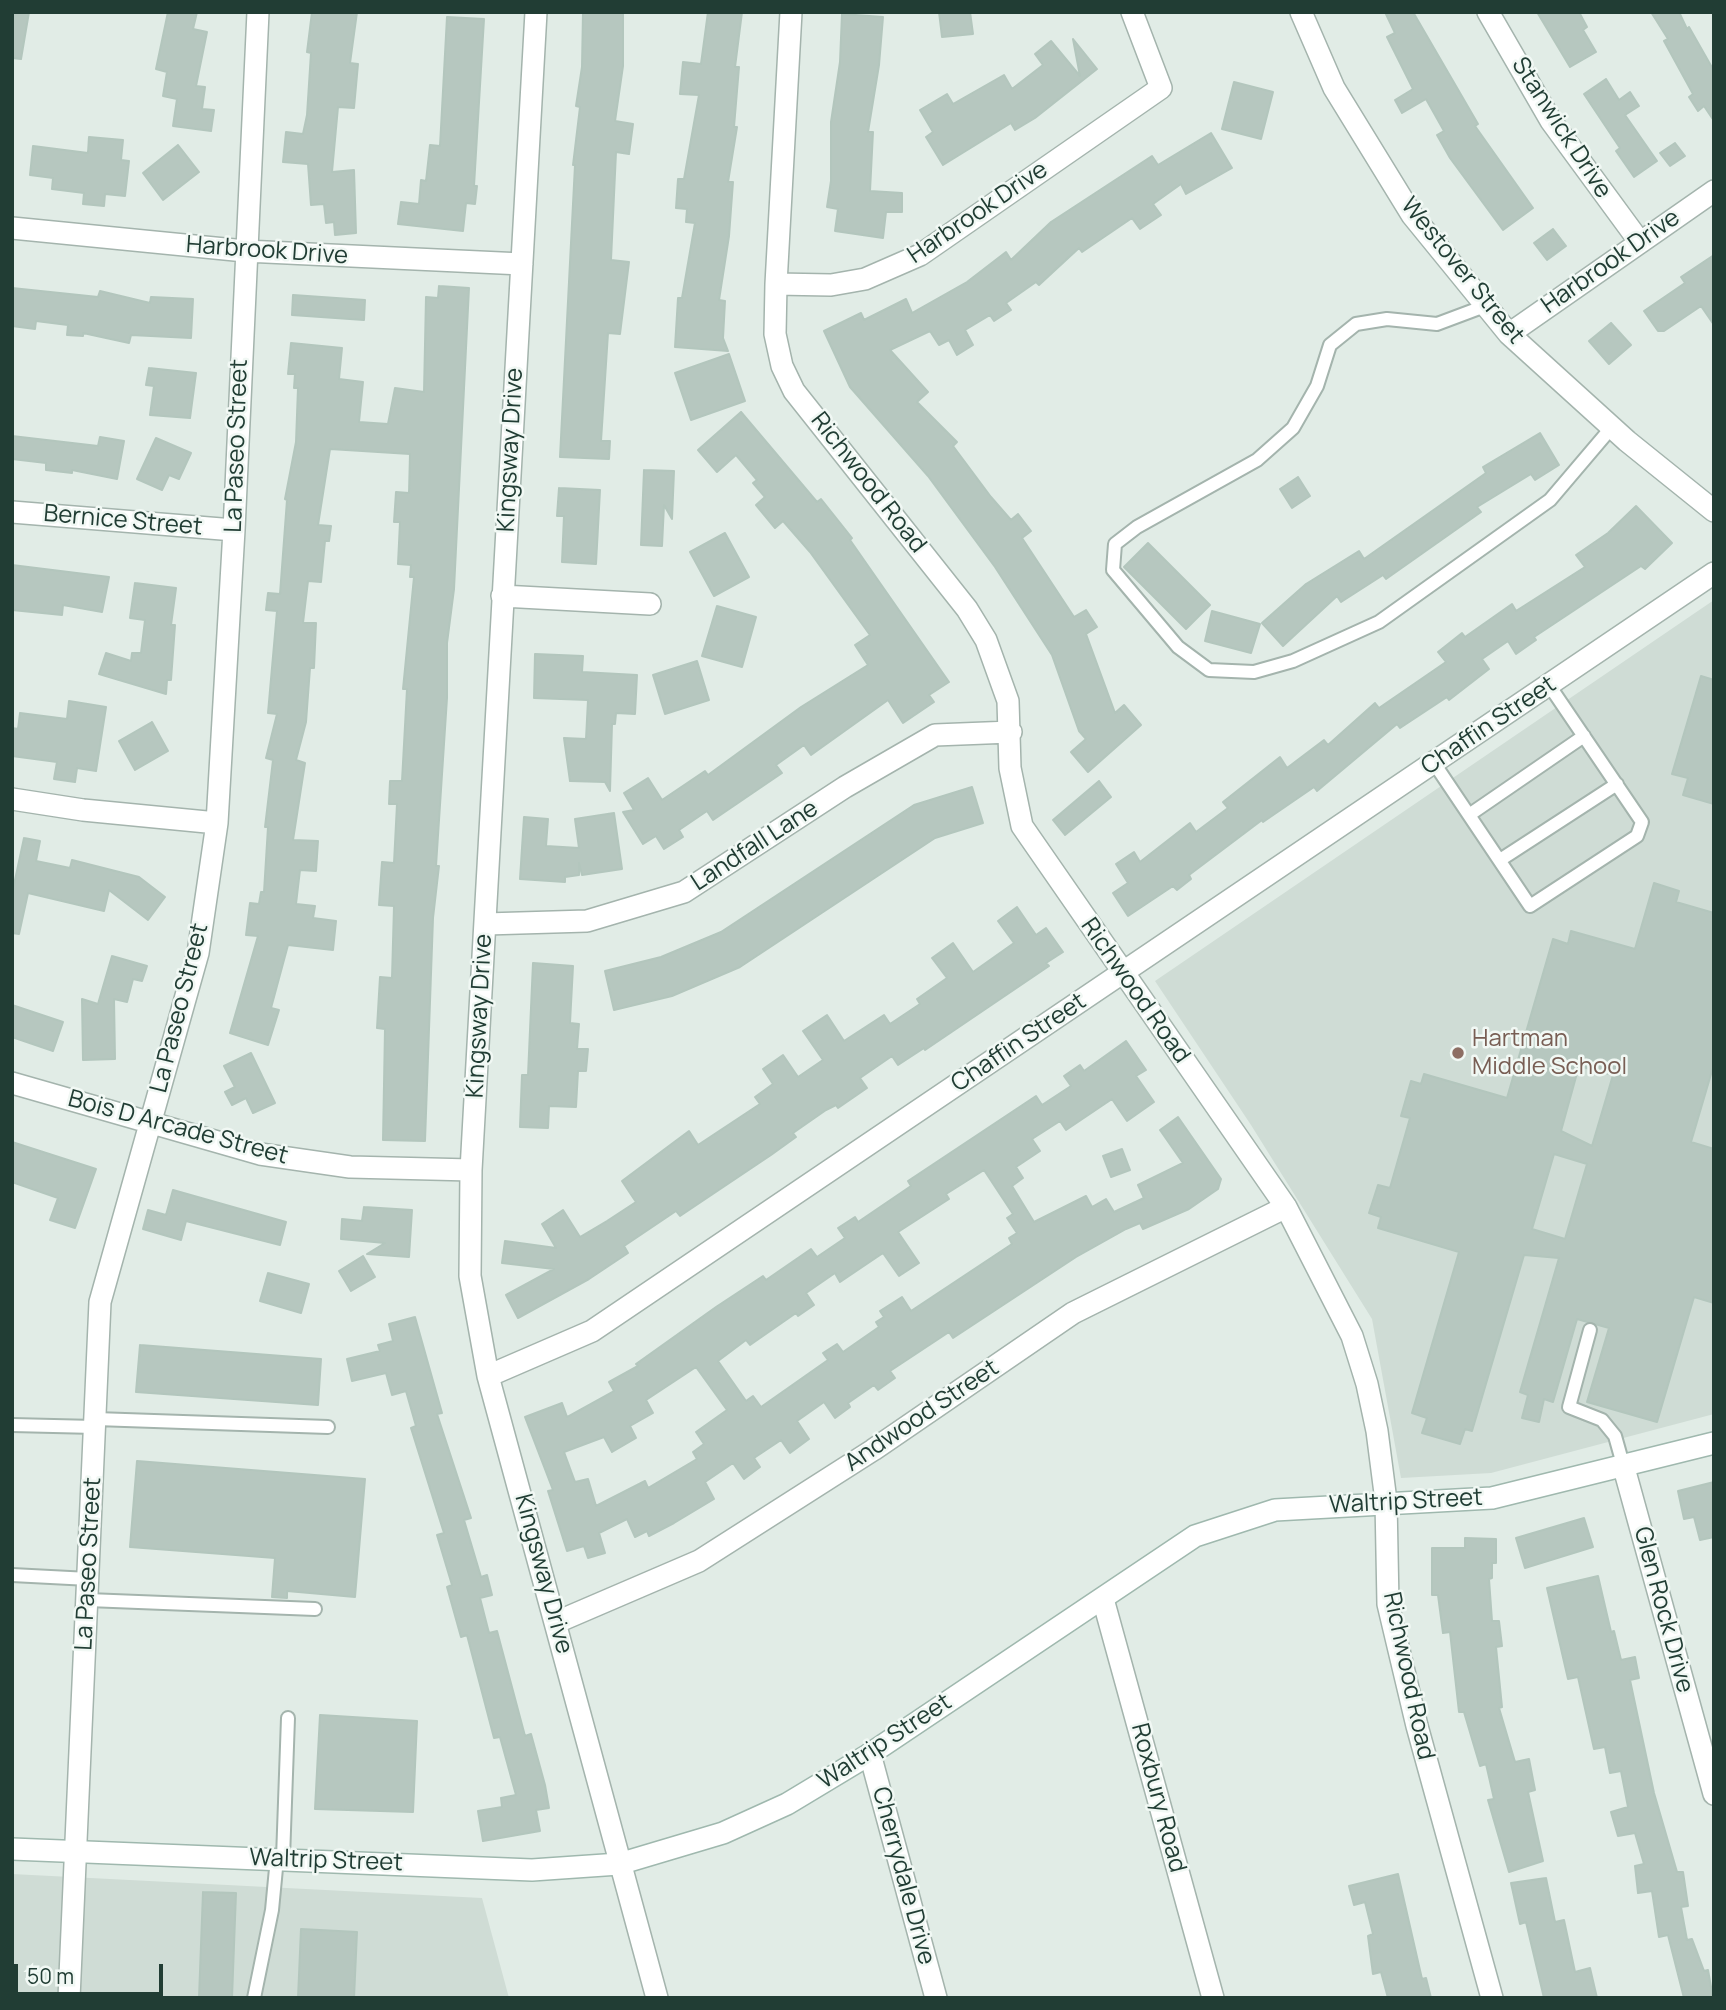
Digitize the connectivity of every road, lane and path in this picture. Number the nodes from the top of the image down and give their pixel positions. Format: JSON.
{"nodes":[{"id":1,"x":258,"y":12,"type":"edge"},
{"id":2,"x":536,"y":12,"type":"edge"},
{"id":3,"x":791,"y":12,"type":"edge"},
{"id":4,"x":1132,"y":12,"type":"edge"},
{"id":5,"x":1301,"y":12,"type":"edge"},
{"id":6,"x":1488,"y":12,"type":"edge"},
{"id":7,"x":1714,"y":191,"type":"edge"},
{"id":8,"x":12,"y":228,"type":"edge"},
{"id":9,"x":1639,"y":242,"type":"junction"},
{"id":10,"x":245,"y":251,"type":"junction"},
{"id":11,"x":522,"y":264,"type":"junction"},
{"id":12,"x":776,"y":284,"type":"junction"},
{"id":13,"x":1485,"y":306,"type":"junction"},
{"id":14,"x":1509,"y":334,"type":"junction"},
{"id":15,"x":1612,"y":427,"type":"junction"},
{"id":16,"x":1714,"y":511,"type":"edge"},
{"id":17,"x":12,"y":512,"type":"edge"},
{"id":18,"x":234,"y":530,"type":"junction"},
{"id":19,"x":1714,"y":573,"type":"edge"},
{"id":20,"x":502,"y":596,"type":"junction"},
{"id":21,"x":650,"y":604,"type":"dead end"},
{"id":22,"x":1549,"y":685,"type":"junction"},
{"id":23,"x":1011,"y":732,"type":"junction"},
{"id":24,"x":1584,"y":736,"type":"junction"},
{"id":25,"x":1434,"y":763,"type":"junction"},
{"id":26,"x":1617,"y":784,"type":"junction"},
{"id":27,"x":12,"y":799,"type":"edge"},
{"id":28,"x":1469,"y":815,"type":"junction"},
{"id":29,"x":217,"y":822,"type":"junction"},
{"id":30,"x":1500,"y":860,"type":"junction"},
{"id":31,"x":486,"y":924,"type":"junction"},
{"id":32,"x":1122,"y":974,"type":"junction"},
{"id":33,"x":12,"y":1083,"type":"edge"},
{"id":34,"x":151,"y":1124,"type":"junction"},
{"id":35,"x":471,"y":1170,"type":"junction"},
{"id":36,"x":1286,"y":1207,"type":"junction"},
{"id":37,"x":1590,"y":1330,"type":"dead end"},
{"id":38,"x":488,"y":1376,"type":"junction"},
{"id":39,"x":95,"y":1423,"type":"junction"},
{"id":40,"x":12,"y":1425,"type":"edge"},
{"id":41,"x":328,"y":1427,"type":"dead end"},
{"id":42,"x":1714,"y":1443,"type":"edge"},
{"id":43,"x":1624,"y":1468,"type":"junction"},
{"id":44,"x":1386,"y":1501,"type":"junction"},
{"id":45,"x":12,"y":1575,"type":"edge"},
{"id":46,"x":89,"y":1590,"type":"junction"},
{"id":47,"x":1103,"y":1598,"type":"junction"},
{"id":48,"x":315,"y":1609,"type":"dead end"},
{"id":49,"x":557,"y":1622,"type":"junction"},
{"id":50,"x":288,"y":1718,"type":"dead end"},
{"id":51,"x":870,"y":1754,"type":"junction"},
{"id":52,"x":1714,"y":1794,"type":"edge"},
{"id":53,"x":12,"y":1849,"type":"edge"},
{"id":54,"x":74,"y":1853,"type":"junction"},
{"id":55,"x":280,"y":1858,"type":"junction"},
{"id":56,"x":620,"y":1864,"type":"junction"},
{"id":57,"x":69,"y":1998,"type":"edge"},
{"id":58,"x":254,"y":1998,"type":"edge"},
{"id":59,"x":657,"y":1998,"type":"edge"},
{"id":60,"x":936,"y":1998,"type":"edge"},
{"id":61,"x":1213,"y":1998,"type":"edge"},
{"id":62,"x":1492,"y":1998,"type":"edge"}],
"edges":[{"from":1,"to":10,"type":"street","name":"La Paseo Street"},
{"from":2,"to":11,"type":"street","name":"Kingsway Drive"},
{"from":3,"to":12,"type":"street","name":"Richwood Road"},
{"from":4,"to":12,"type":"street","name":"Harbrook Drive"},
{"from":5,"to":13,"type":"street","name":"Westover Street"},
{"from":6,"to":9,"type":"street","name":"Stanwick Drive"},
{"from":7,"to":9,"type":"street","name":"Harbrook Drive"},
{"from":8,"to":10,"type":"street","name":"Harbrook Drive"},
{"from":9,"to":14,"type":"street","name":"Harbrook Drive"},
{"from":10,"to":11,"type":"street","name":"Harbrook Drive"},
{"from":10,"to":18,"type":"street","name":"La Paseo Street"},
{"from":11,"to":20,"type":"street","name":"Kingsway Drive"},
{"from":12,"to":23,"type":"street","name":"Richwood Road"},
{"from":13,"to":14,"type":"street","name":"Westover Street"},
{"from":13,"to":15,"type":"lane"},
{"from":14,"to":15,"type":"street","name":"Westover Street"},
{"from":15,"to":16,"type":"street","name":"Westover Street"},
{"from":17,"to":18,"type":"street","name":"Bernice Street"},
{"from":18,"to":29,"type":"street","name":"La Paseo Street"},
{"from":19,"to":22,"type":"street","name":"Chaffin Street"},
{"from":20,"to":21,"type":"street"},
{"from":20,"to":31,"type":"street","name":"Kingsway Drive"},
{"from":22,"to":24,"type":"lane"},
{"from":22,"to":25,"type":"street","name":"Chaffin Street"},
{"from":23,"to":31,"type":"street","name":"Landfall Lane"},
{"from":23,"to":32,"type":"street","name":"Richwood Road"},
{"from":24,"to":26,"type":"lane"},
{"from":24,"to":28,"type":"lane"},
{"from":25,"to":28,"type":"lane"},
{"from":25,"to":32,"type":"street","name":"Chaffin Street"},
{"from":26,"to":30,"type":"lane"},
{"from":26,"to":30,"type":"lane"},
{"from":27,"to":29,"type":"street"},
{"from":28,"to":30,"type":"lane"},
{"from":29,"to":34,"type":"street","name":"La Paseo Street"},
{"from":31,"to":35,"type":"street","name":"Kingsway Drive"},
{"from":32,"to":36,"type":"street","name":"Richwood Road"},
{"from":32,"to":38,"type":"street","name":"Chaffin Street"},
{"from":33,"to":34,"type":"street","name":"Bois D Arcade Street"},
{"from":34,"to":35,"type":"street","name":"Bois D Arcade Street"},
{"from":34,"to":39,"type":"street","name":"La Paseo Street"},
{"from":35,"to":38,"type":"street","name":"Kingsway Drive"},
{"from":36,"to":44,"type":"street","name":"Richwood Road"},
{"from":36,"to":49,"type":"street","name":"Andwood Street"},
{"from":37,"to":43,"type":"lane"},
{"from":38,"to":49,"type":"street","name":"Kingsway Drive"},
{"from":39,"to":40,"type":"lane"},
{"from":39,"to":41,"type":"lane"},
{"from":39,"to":46,"type":"street","name":"La Paseo Street"},
{"from":42,"to":43,"type":"street","name":"Waltrip Street"},
{"from":43,"to":44,"type":"street","name":"Waltrip Street"},
{"from":43,"to":52,"type":"street","name":"Glen Rock Drive"},
{"from":44,"to":47,"type":"street","name":"Waltrip Street"},
{"from":44,"to":62,"type":"street","name":"Richwood Road"},
{"from":45,"to":46,"type":"lane"},
{"from":46,"to":48,"type":"lane"},
{"from":46,"to":54,"type":"street","name":"La Paseo Street"},
{"from":47,"to":51,"type":"street","name":"Waltrip Street"},
{"from":47,"to":61,"type":"street","name":"Roxbury Road"},
{"from":49,"to":56,"type":"street","name":"Kingsway Drive"},
{"from":50,"to":55,"type":"lane"},
{"from":51,"to":56,"type":"street","name":"Waltrip Street"},
{"from":51,"to":60,"type":"street","name":"Cherrydale Drive"},
{"from":53,"to":54,"type":"street","name":"Waltrip Street"},
{"from":54,"to":55,"type":"street","name":"Waltrip Street"},
{"from":54,"to":57,"type":"street","name":"La Paseo Street"},
{"from":55,"to":56,"type":"street","name":"Waltrip Street"},
{"from":55,"to":58,"type":"lane"},
{"from":56,"to":59,"type":"street","name":"Kingsway Drive"}]}
